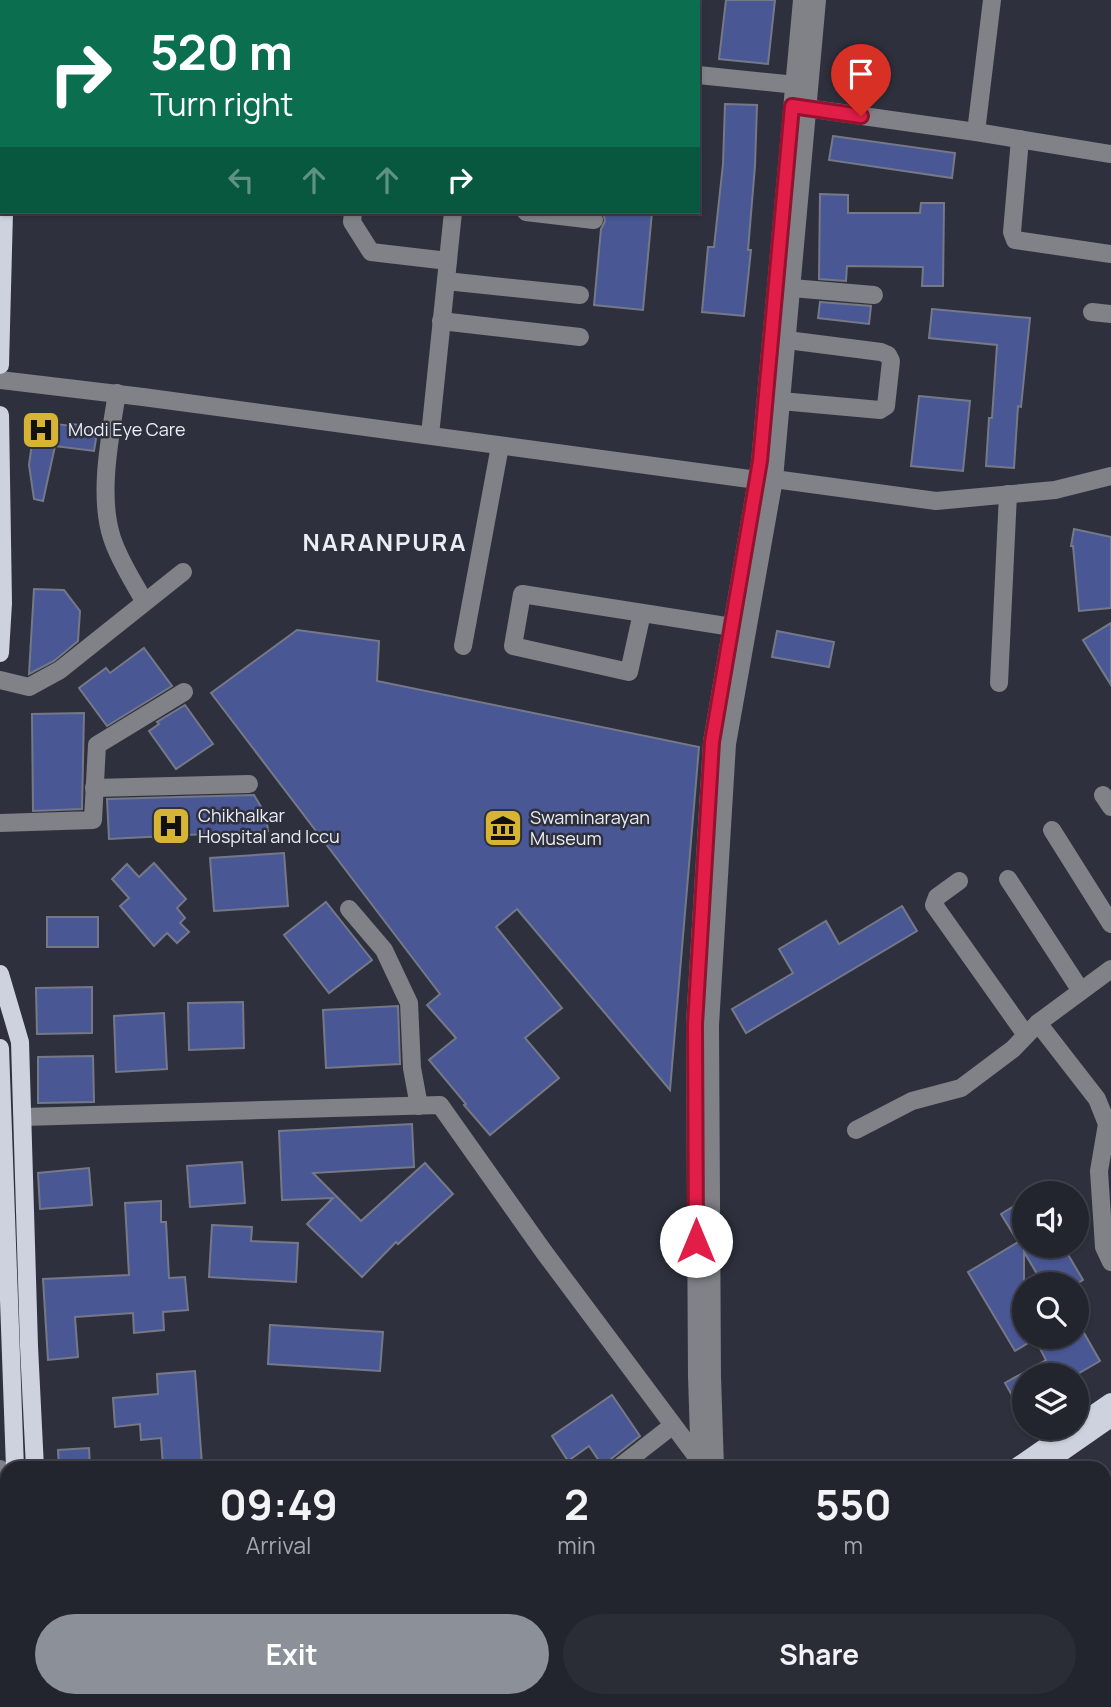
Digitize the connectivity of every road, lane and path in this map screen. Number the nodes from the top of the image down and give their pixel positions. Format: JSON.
{"nodes":[{"id":1,"x":802,"y":0,"type":"edge"},
{"id":2,"x":817,"y":0,"type":"edge"},
{"id":3,"x":992,"y":0,"type":"edge"},
{"id":4,"x":700,"y":75,"type":"edge"},
{"id":5,"x":802,"y":85,"type":"junction"},
{"id":6,"x":800,"y":107,"type":"junction"},
{"id":7,"x":975,"y":132,"type":"junction"},
{"id":8,"x":1020,"y":139,"type":"junction"},
{"id":9,"x":1111,"y":154,"type":"edge"},
{"id":10,"x":4,"y":214,"type":"edge"},
{"id":11,"x":353,"y":214,"type":"edge"},
{"id":12,"x":453,"y":214,"type":"edge"},
{"id":13,"x":543,"y":214,"type":"edge"},
{"id":14,"x":594,"y":220,"type":"dead end"},
{"id":15,"x":1111,"y":254,"type":"edge"},
{"id":16,"x":448,"y":261,"type":"junction"},
{"id":17,"x":446,"y":281,"type":"junction"},
{"id":18,"x":792,"y":288,"type":"junction"},
{"id":19,"x":580,"y":295,"type":"dead end"},
{"id":20,"x":874,"y":295,"type":"dead end"},
{"id":21,"x":1092,"y":312,"type":"dead end"},
{"id":22,"x":1111,"y":314,"type":"edge"},
{"id":23,"x":441,"y":321,"type":"junction"},
{"id":24,"x":580,"y":337,"type":"dead end"},
{"id":25,"x":787,"y":341,"type":"junction"},
{"id":26,"x":0,"y":365,"type":"edge"},
{"id":27,"x":0,"y":380,"type":"edge"},
{"id":28,"x":117,"y":393,"type":"junction"},
{"id":29,"x":781,"y":401,"type":"junction"},
{"id":30,"x":0,"y":415,"type":"edge"},
{"id":31,"x":430,"y":435,"type":"junction"},
{"id":32,"x":500,"y":446,"type":"junction"},
{"id":33,"x":1111,"y":476,"type":"edge"},
{"id":34,"x":766,"y":480,"type":"junction"},
{"id":35,"x":1008,"y":494,"type":"junction"},
{"id":36,"x":183,"y":572,"type":"dead end"},
{"id":37,"x":144,"y":601,"type":"junction"},
{"id":38,"x":642,"y":613,"type":"junction"},
{"id":39,"x":732,"y":627,"type":"junction"},
{"id":40,"x":463,"y":646,"type":"dead end"},
{"id":41,"x":0,"y":653,"type":"edge"},
{"id":42,"x":0,"y":680,"type":"edge"},
{"id":43,"x":999,"y":683,"type":"dead end"},
{"id":44,"x":184,"y":692,"type":"dead end"},
{"id":45,"x":249,"y":784,"type":"dead end"},
{"id":46,"x":94,"y":788,"type":"junction"},
{"id":47,"x":0,"y":823,"type":"edge"},
{"id":48,"x":1052,"y":830,"type":"dead end"},
{"id":49,"x":1008,"y":879,"type":"dead end"},
{"id":50,"x":959,"y":881,"type":"dead end"},
{"id":51,"x":349,"y":909,"type":"dead end"},
{"id":52,"x":1111,"y":924,"type":"edge"},
{"id":53,"x":0,"y":964,"type":"edge"},
{"id":54,"x":1111,"y":969,"type":"edge"},
{"id":55,"x":0,"y":975,"type":"edge"},
{"id":56,"x":1081,"y":991,"type":"junction"},
{"id":57,"x":1032,"y":1029,"type":"junction"},
{"id":58,"x":0,"y":1048,"type":"edge"},
{"id":59,"x":419,"y":1105,"type":"junction"},
{"id":60,"x":23,"y":1117,"type":"junction"},
{"id":61,"x":856,"y":1130,"type":"dead end"},
{"id":62,"x":1111,"y":1262,"type":"edge"},
{"id":63,"x":1111,"y":1402,"type":"edge"},
{"id":64,"x":1089,"y":1417,"type":"edge"},
{"id":65,"x":1111,"y":1418,"type":"edge"},
{"id":66,"x":673,"y":1426,"type":"junction"},
{"id":67,"x":1056,"y":1440,"type":"edge"},
{"id":68,"x":15,"y":1461,"type":"edge"},
{"id":69,"x":35,"y":1461,"type":"edge"},
{"id":70,"x":627,"y":1461,"type":"edge"},
{"id":71,"x":701,"y":1461,"type":"edge"},
{"id":72,"x":705,"y":1461,"type":"edge"},
{"id":73,"x":705,"y":1461,"type":"edge"},
{"id":74,"x":1024,"y":1461,"type":"edge"},
{"id":75,"x":1049,"y":1461,"type":"edge"}],
"edges":[{"from":1,"to":5,"type":"street"},
{"from":2,"to":5,"type":"street"},
{"from":3,"to":7,"type":"street"},
{"from":4,"to":5,"type":"street"},
{"from":5,"to":6,"type":"street"},
{"from":6,"to":7,"type":"street"},
{"from":6,"to":18,"type":"street"},
{"from":6,"to":34,"type":"street"},
{"from":7,"to":8,"type":"street"},
{"from":8,"to":9,"type":"street"},
{"from":8,"to":15,"type":"street"},
{"from":10,"to":26,"type":"main road"},
{"from":11,"to":16,"type":"street"},
{"from":12,"to":16,"type":"street"},
{"from":13,"to":14,"type":"street"},
{"from":16,"to":17,"type":"street"},
{"from":17,"to":19,"type":"street"},
{"from":17,"to":23,"type":"street"},
{"from":18,"to":20,"type":"street"},
{"from":18,"to":25,"type":"street"},
{"from":21,"to":22,"type":"street"},
{"from":23,"to":24,"type":"street"},
{"from":23,"to":31,"type":"street"},
{"from":25,"to":29,"type":"street"},
{"from":25,"to":29,"type":"street"},
{"from":27,"to":28,"type":"street"},
{"from":28,"to":31,"type":"street"},
{"from":28,"to":37,"type":"street"},
{"from":29,"to":34,"type":"street"},
{"from":30,"to":41,"type":"main road"},
{"from":31,"to":32,"type":"street"},
{"from":32,"to":34,"type":"street"},
{"from":32,"to":40,"type":"street"},
{"from":33,"to":35,"type":"street"},
{"from":34,"to":35,"type":"street"},
{"from":34,"to":39,"type":"street"},
{"from":34,"to":72,"type":"street"},
{"from":35,"to":43,"type":"street"},
{"from":36,"to":37,"type":"street"},
{"from":37,"to":42,"type":"street"},
{"from":38,"to":38,"type":"street"},
{"from":38,"to":39,"type":"street"},
{"from":39,"to":73,"type":"street"},
{"from":44,"to":46,"type":"street"},
{"from":45,"to":46,"type":"street"},
{"from":46,"to":47,"type":"street"},
{"from":48,"to":52,"type":"street"},
{"from":49,"to":56,"type":"street"},
{"from":50,"to":57,"type":"street"},
{"from":51,"to":59,"type":"street"},
{"from":53,"to":55,"type":"main road"},
{"from":54,"to":56,"type":"street"},
{"from":55,"to":60,"type":"main road"},
{"from":56,"to":57,"type":"street"},
{"from":57,"to":61,"type":"street"},
{"from":57,"to":62,"type":"street"},
{"from":58,"to":68,"type":"main road"},
{"from":59,"to":60,"type":"street"},
{"from":59,"to":66,"type":"street"},
{"from":60,"to":69,"type":"main road"},
{"from":63,"to":64,"type":"main road"},
{"from":65,"to":75,"type":"main road"},
{"from":66,"to":70,"type":"street"},
{"from":66,"to":71,"type":"street"},
{"from":67,"to":74,"type":"main road"}]}
